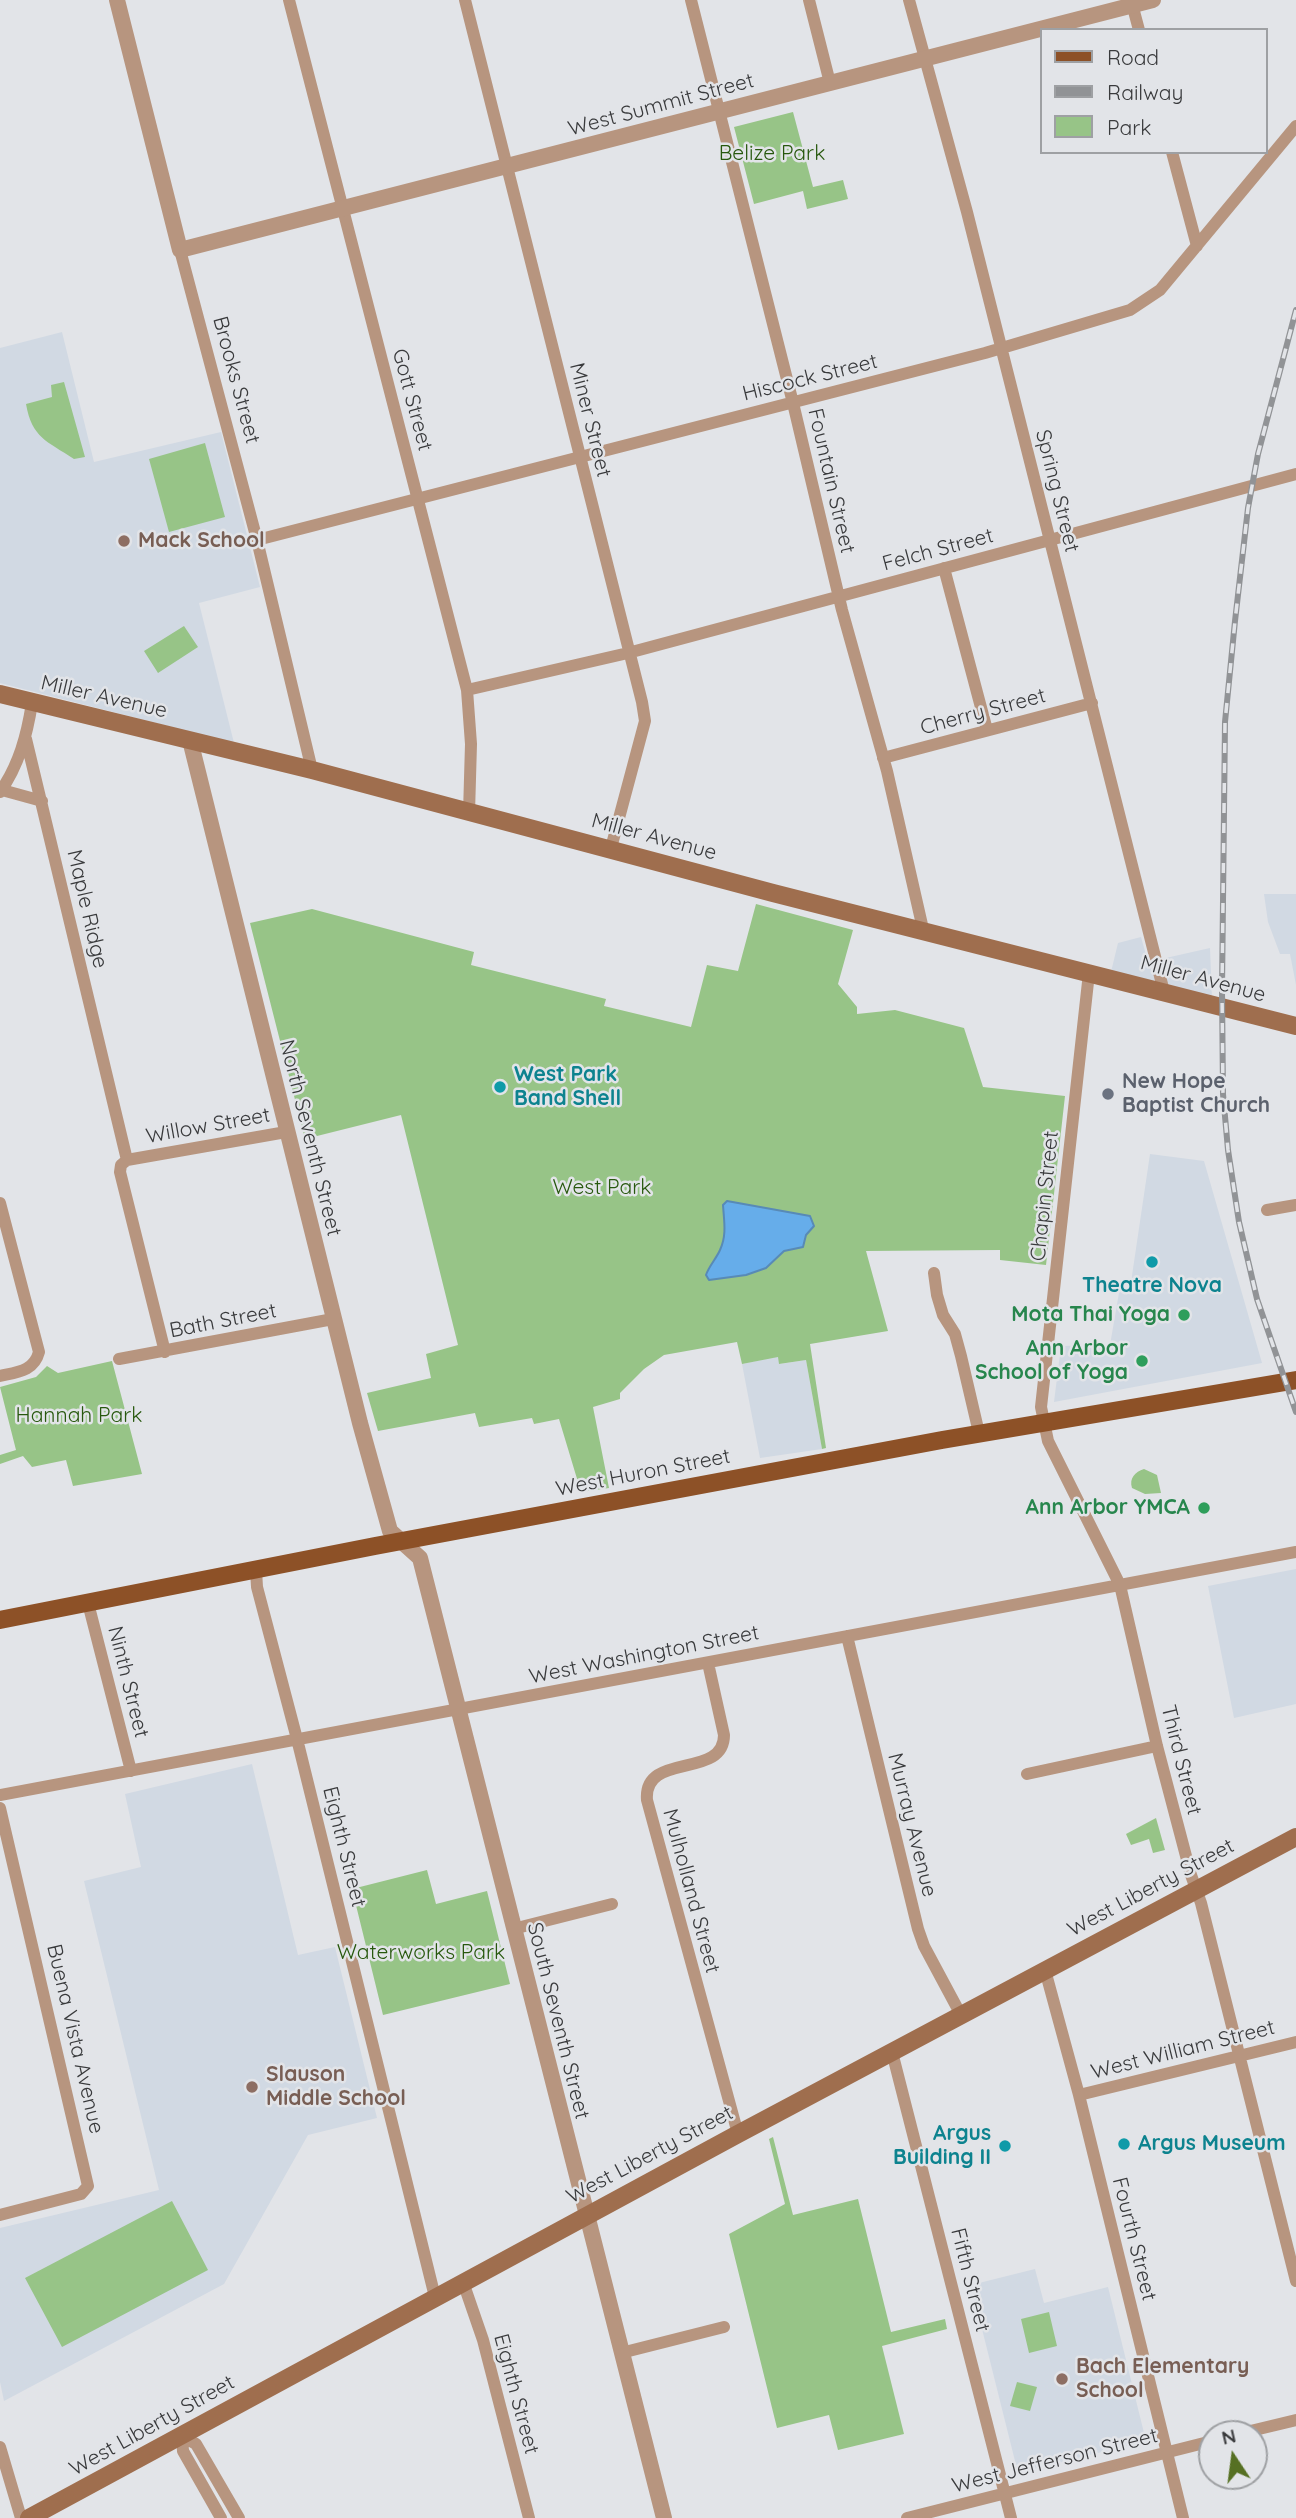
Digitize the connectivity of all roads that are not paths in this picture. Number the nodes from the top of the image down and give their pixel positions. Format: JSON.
{"nodes":[{"id":1,"x":117,"y":0,"type":"edge"},
{"id":2,"x":289,"y":0,"type":"edge"},
{"id":3,"x":465,"y":0,"type":"edge"},
{"id":4,"x":691,"y":0,"type":"edge"},
{"id":5,"x":809,"y":0,"type":"edge"},
{"id":6,"x":909,"y":0,"type":"edge"},
{"id":7,"x":1153,"y":0,"type":"edge"},
{"id":8,"x":1131,"y":3,"type":"edge"},
{"id":9,"x":1040,"y":28,"type":"edge"},
{"id":10,"x":1040,"y":28,"type":"edge"},
{"id":11,"x":1138,"y":28,"type":"edge"},
{"id":12,"x":924,"y":60,"type":"junction"},
{"id":13,"x":830,"y":83,"type":"junction"},
{"id":14,"x":719,"y":110,"type":"junction"},
{"id":15,"x":1296,"y":126,"type":"edge"},
{"id":16,"x":1173,"y":154,"type":"edge"},
{"id":17,"x":509,"y":167,"type":"junction"},
{"id":18,"x":342,"y":210,"type":"junction"},
{"id":19,"x":1197,"y":246,"type":"junction"},
{"id":20,"x":180,"y":250,"type":"junction"},
{"id":21,"x":1001,"y":349,"type":"junction"},
{"id":22,"x":793,"y":403,"type":"junction"},
{"id":23,"x":579,"y":456,"type":"junction"},
{"id":24,"x":1296,"y":474,"type":"edge"},
{"id":25,"x":419,"y":500,"type":"junction"},
{"id":26,"x":257,"y":540,"type":"junction"},
{"id":27,"x":1049,"y":540,"type":"junction"},
{"id":28,"x":944,"y":568,"type":"junction"},
{"id":29,"x":839,"y":597,"type":"junction"},
{"id":30,"x":628,"y":653,"type":"junction"},
{"id":31,"x":467,"y":690,"type":"junction"},
{"id":32,"x":0,"y":694,"type":"edge"},
{"id":33,"x":32,"y":703,"type":"junction"},
{"id":34,"x":1092,"y":703,"type":"junction"},
{"id":35,"x":987,"y":730,"type":"junction"},
{"id":36,"x":26,"y":738,"type":"junction"},
{"id":37,"x":190,"y":740,"type":"junction"},
{"id":38,"x":883,"y":758,"type":"junction"},
{"id":39,"x":313,"y":770,"type":"junction"},
{"id":40,"x":1,"y":791,"type":"edge"},
{"id":41,"x":42,"y":801,"type":"junction"},
{"id":42,"x":469,"y":813,"type":"junction"},
{"id":43,"x":611,"y":848,"type":"junction"},
{"id":44,"x":923,"y":929,"type":"junction"},
{"id":45,"x":1089,"y":973,"type":"junction"},
{"id":46,"x":1164,"y":992,"type":"junction"},
{"id":47,"x":1296,"y":1026,"type":"edge"},
{"id":48,"x":111,"y":1088,"type":"joint"},
{"id":49,"x":286,"y":1132,"type":"junction"},
{"id":50,"x":127,"y":1160,"type":"junction"},
{"id":51,"x":0,"y":1203,"type":"edge"},
{"id":52,"x":1296,"y":1205,"type":"edge"},
{"id":53,"x":1267,"y":1210,"type":"dead end"},
{"id":54,"x":934,"y":1273,"type":"dead end"},
{"id":55,"x":333,"y":1318,"type":"junction"},
{"id":56,"x":165,"y":1352,"type":"junction"},
{"id":57,"x":119,"y":1359,"type":"dead end"},
{"id":58,"x":0,"y":1376,"type":"edge"},
{"id":59,"x":1296,"y":1380,"type":"edge"},
{"id":60,"x":1043,"y":1422,"type":"junction"},
{"id":61,"x":979,"y":1433,"type":"junction"},
{"id":62,"x":402,"y":1540,"type":"junction"},
{"id":63,"x":1296,"y":1552,"type":"edge"},
{"id":64,"x":256,"y":1570,"type":"junction"},
{"id":65,"x":1120,"y":1585,"type":"junction"},
{"id":66,"x":88,"y":1603,"type":"junction"},
{"id":67,"x":0,"y":1620,"type":"edge"},
{"id":68,"x":846,"y":1636,"type":"junction"},
{"id":69,"x":708,"y":1662,"type":"junction"},
{"id":70,"x":458,"y":1709,"type":"junction"},
{"id":71,"x":298,"y":1739,"type":"junction"},
{"id":72,"x":1157,"y":1746,"type":"junction"},
{"id":73,"x":131,"y":1770,"type":"junction"},
{"id":74,"x":1027,"y":1774,"type":"dead end"},
{"id":75,"x":0,"y":1795,"type":"edge"},
{"id":76,"x":0,"y":1808,"type":"edge"},
{"id":77,"x":1296,"y":1837,"type":"edge"},
{"id":78,"x":1196,"y":1889,"type":"junction"},
{"id":79,"x":612,"y":1904,"type":"dead end"},
{"id":80,"x":513,"y":1929,"type":"junction"},
{"id":81,"x":1045,"y":1970,"type":"junction"},
{"id":82,"x":961,"y":2015,"type":"junction"},
{"id":83,"x":1296,"y":2042,"type":"edge"},
{"id":84,"x":892,"y":2052,"type":"junction"},
{"id":85,"x":1240,"y":2056,"type":"junction"},
{"id":86,"x":1079,"y":2095,"type":"junction"},
{"id":87,"x":738,"y":2134,"type":"junction"},
{"id":88,"x":0,"y":2215,"type":"edge"},
{"id":89,"x":585,"y":2216,"type":"junction"},
{"id":90,"x":1296,"y":2281,"type":"edge"},
{"id":91,"x":463,"y":2282,"type":"junction"},
{"id":92,"x":435,"y":2297,"type":"junction"},
{"id":93,"x":724,"y":2328,"type":"dead end"},
{"id":94,"x":621,"y":2353,"type":"junction"},
{"id":95,"x":1296,"y":2420,"type":"edge"},
{"id":96,"x":1268,"y":2427,"type":"edge"},
{"id":97,"x":182,"y":2436,"type":"junction"},
{"id":98,"x":1198,"y":2444,"type":"edge"},
{"id":99,"x":0,"y":2446,"type":"edge"},
{"id":100,"x":1166,"y":2452,"type":"junction"},
{"id":101,"x":1005,"y":2494,"type":"junction"},
{"id":102,"x":21,"y":2518,"type":"edge"},
{"id":103,"x":29,"y":2518,"type":"edge"},
{"id":104,"x":221,"y":2518,"type":"edge"},
{"id":105,"x":239,"y":2518,"type":"edge"},
{"id":106,"x":529,"y":2518,"type":"edge"},
{"id":107,"x":664,"y":2518,"type":"edge"},
{"id":108,"x":907,"y":2518,"type":"edge"},
{"id":109,"x":1011,"y":2518,"type":"edge"},
{"id":110,"x":1183,"y":2518,"type":"edge"}],
"edges":[{"from":1,"to":20,"type":"street","name":"Brooks Street"},
{"from":2,"to":18,"type":"street","name":"Gott Street"},
{"from":3,"to":17,"type":"street","name":"Miner Street"},
{"from":4,"to":14,"type":"street","name":"Fountain Street"},
{"from":5,"to":13,"type":"street"},
{"from":6,"to":12,"type":"street","name":"Spring Street"},
{"from":7,"to":8,"type":"street","name":"West Summit Street"},
{"from":8,"to":9,"type":"street","name":"West Summit Street"},
{"from":8,"to":11,"type":"street"},
{"from":10,"to":12,"type":"street","name":"West Summit Street"},
{"from":12,"to":13,"type":"street","name":"West Summit Street"},
{"from":12,"to":21,"type":"street","name":"Spring Street"},
{"from":13,"to":14,"type":"street","name":"West Summit Street"},
{"from":14,"to":17,"type":"street","name":"West Summit Street"},
{"from":14,"to":22,"type":"street","name":"Fountain Street"},
{"from":15,"to":19,"type":"street","name":"Hiscock Street"},
{"from":16,"to":19,"type":"street"},
{"from":17,"to":18,"type":"street","name":"West Summit Street"},
{"from":17,"to":23,"type":"street","name":"Miner Street"},
{"from":18,"to":20,"type":"street","name":"West Summit Street"},
{"from":18,"to":25,"type":"street","name":"Gott Street"},
{"from":19,"to":21,"type":"street","name":"Hiscock Street"},
{"from":20,"to":26,"type":"street","name":"Brooks Street"},
{"from":21,"to":22,"type":"street","name":"Hiscock Street"},
{"from":21,"to":27,"type":"street","name":"Spring Street"},
{"from":22,"to":23,"type":"street","name":"Hiscock Street"},
{"from":22,"to":29,"type":"street","name":"Fountain Street"},
{"from":23,"to":25,"type":"street","name":"Hiscock Street"},
{"from":23,"to":30,"type":"street","name":"Miner Street"},
{"from":24,"to":27,"type":"street","name":"Felch Street"},
{"from":25,"to":26,"type":"street","name":"Hiscock Street"},
{"from":25,"to":31,"type":"street","name":"Gott Street"},
{"from":26,"to":39,"type":"street","name":"Brooks Street"},
{"from":27,"to":28,"type":"street","name":"Felch Street"},
{"from":27,"to":34,"type":"street","name":"Spring Street"},
{"from":28,"to":29,"type":"street","name":"Felch Street"},
{"from":28,"to":35,"type":"street"},
{"from":29,"to":30,"type":"street","name":"Felch Street"},
{"from":29,"to":38,"type":"street","name":"Fountain Street"},
{"from":30,"to":31,"type":"street","name":"Felch Street"},
{"from":30,"to":43,"type":"street","name":"Miner Street"},
{"from":31,"to":42,"type":"street","name":"Gott Street"},
{"from":32,"to":33,"type":"main road","name":"Miller Avenue"},
{"from":33,"to":36,"type":"street"},
{"from":33,"to":37,"type":"main road","name":"Miller Avenue"},
{"from":34,"to":35,"type":"street","name":"Cherry Street"},
{"from":34,"to":46,"type":"street","name":"Spring Street"},
{"from":35,"to":38,"type":"street","name":"Cherry Street"},
{"from":36,"to":40,"type":"street"},
{"from":36,"to":41,"type":"street","name":"Maple Ridge"},
{"from":37,"to":39,"type":"main road","name":"Miller Avenue"},
{"from":37,"to":49,"type":"street","name":"North Seventh Street"},
{"from":38,"to":44,"type":"street","name":"Fountain Street"},
{"from":39,"to":42,"type":"main road","name":"Miller Avenue"},
{"from":40,"to":41,"type":"street"},
{"from":41,"to":48,"type":"street","name":"Maple Ridge"},
{"from":42,"to":43,"type":"main road","name":"Miller Avenue"},
{"from":43,"to":44,"type":"main road","name":"Miller Avenue"},
{"from":44,"to":45,"type":"main road","name":"Miller Avenue"},
{"from":45,"to":46,"type":"main road","name":"Miller Avenue"},
{"from":45,"to":60,"type":"street","name":"Chapin Street"},
{"from":46,"to":47,"type":"main road","name":"Miller Avenue"},
{"from":48,"to":50,"type":"street","name":"Willow Street"},
{"from":49,"to":50,"type":"street","name":"Willow Street"},
{"from":49,"to":55,"type":"street","name":"North Seventh Street"},
{"from":50,"to":56,"type":"street"},
{"from":51,"to":58,"type":"street"},
{"from":52,"to":53,"type":"street"},
{"from":54,"to":61,"type":"street"},
{"from":55,"to":56,"type":"street","name":"Bath Street"},
{"from":55,"to":62,"type":"street","name":"North Seventh Street"},
{"from":56,"to":57,"type":"street","name":"Bath Street"},
{"from":59,"to":60,"type":"main road","name":"West Huron Street"},
{"from":60,"to":61,"type":"main road","name":"West Huron Street"},
{"from":60,"to":65,"type":"street","name":"Third Street"},
{"from":61,"to":62,"type":"main road","name":"West Huron Street"},
{"from":62,"to":64,"type":"main road","name":"West Huron Street"},
{"from":62,"to":70,"type":"street","name":"South Seventh Street"},
{"from":63,"to":65,"type":"street","name":"West Washington Street"},
{"from":64,"to":66,"type":"main road","name":"West Huron Street"},
{"from":64,"to":71,"type":"street","name":"Eighth Street"},
{"from":65,"to":68,"type":"street","name":"West Washington Street"},
{"from":65,"to":72,"type":"street","name":"Third Street"},
{"from":66,"to":67,"type":"main road","name":"West Huron Street"},
{"from":66,"to":73,"type":"street","name":"Ninth Street"},
{"from":68,"to":69,"type":"street","name":"West Washington Street"},
{"from":68,"to":82,"type":"street","name":"Murray Avenue"},
{"from":69,"to":70,"type":"street","name":"West Washington Street"},
{"from":69,"to":87,"type":"street","name":"Mulholland Street"},
{"from":70,"to":71,"type":"street","name":"West Washington Street"},
{"from":70,"to":80,"type":"street","name":"South Seventh Street"},
{"from":71,"to":73,"type":"street","name":"West Washington Street"},
{"from":71,"to":92,"type":"street","name":"Eighth Street"},
{"from":72,"to":74,"type":"street"},
{"from":72,"to":78,"type":"street","name":"Third Street"},
{"from":73,"to":75,"type":"street","name":"West Washington Street"},
{"from":76,"to":88,"type":"street","name":"Buena Vista Avenue"},
{"from":77,"to":78,"type":"main road","name":"West Liberty Street"},
{"from":78,"to":81,"type":"main road","name":"West Liberty Street"},
{"from":78,"to":85,"type":"street","name":"Third Street"},
{"from":79,"to":80,"type":"street"},
{"from":80,"to":89,"type":"street","name":"South Seventh Street"},
{"from":81,"to":82,"type":"main road","name":"West Liberty Street"},
{"from":81,"to":86,"type":"street","name":"Fourth Street"},
{"from":82,"to":84,"type":"main road","name":"West Liberty Street"},
{"from":83,"to":85,"type":"street","name":"West William Street"},
{"from":84,"to":87,"type":"main road","name":"West Liberty Street"},
{"from":84,"to":101,"type":"street","name":"Fifth Street"},
{"from":85,"to":86,"type":"street","name":"West William Street"},
{"from":85,"to":90,"type":"street","name":"Third Street"},
{"from":86,"to":100,"type":"street","name":"Fourth Street"},
{"from":87,"to":89,"type":"main road","name":"West Liberty Street"},
{"from":89,"to":91,"type":"main road","name":"West Liberty Street"},
{"from":89,"to":94,"type":"street","name":"South Seventh Street"},
{"from":91,"to":92,"type":"main road","name":"West Liberty Street"},
{"from":91,"to":106,"type":"street","name":"Eighth Street"},
{"from":92,"to":97,"type":"main road","name":"West Liberty Street"},
{"from":93,"to":94,"type":"street"},
{"from":94,"to":107,"type":"street","name":"South Seventh Street"},
{"from":95,"to":96,"type":"street"},
{"from":97,"to":103,"type":"main road","name":"West Liberty Street"},
{"from":97,"to":104,"type":"street"},
{"from":97,"to":105,"type":"street"},
{"from":98,"to":100,"type":"street","name":"West Jefferson Street"},
{"from":99,"to":102,"type":"street"},
{"from":100,"to":101,"type":"street","name":"West Jefferson Street"},
{"from":100,"to":110,"type":"street","name":"Fourth Street"},
{"from":101,"to":108,"type":"street","name":"West Jefferson Street"},
{"from":101,"to":109,"type":"street","name":"Fifth Street"}]}
